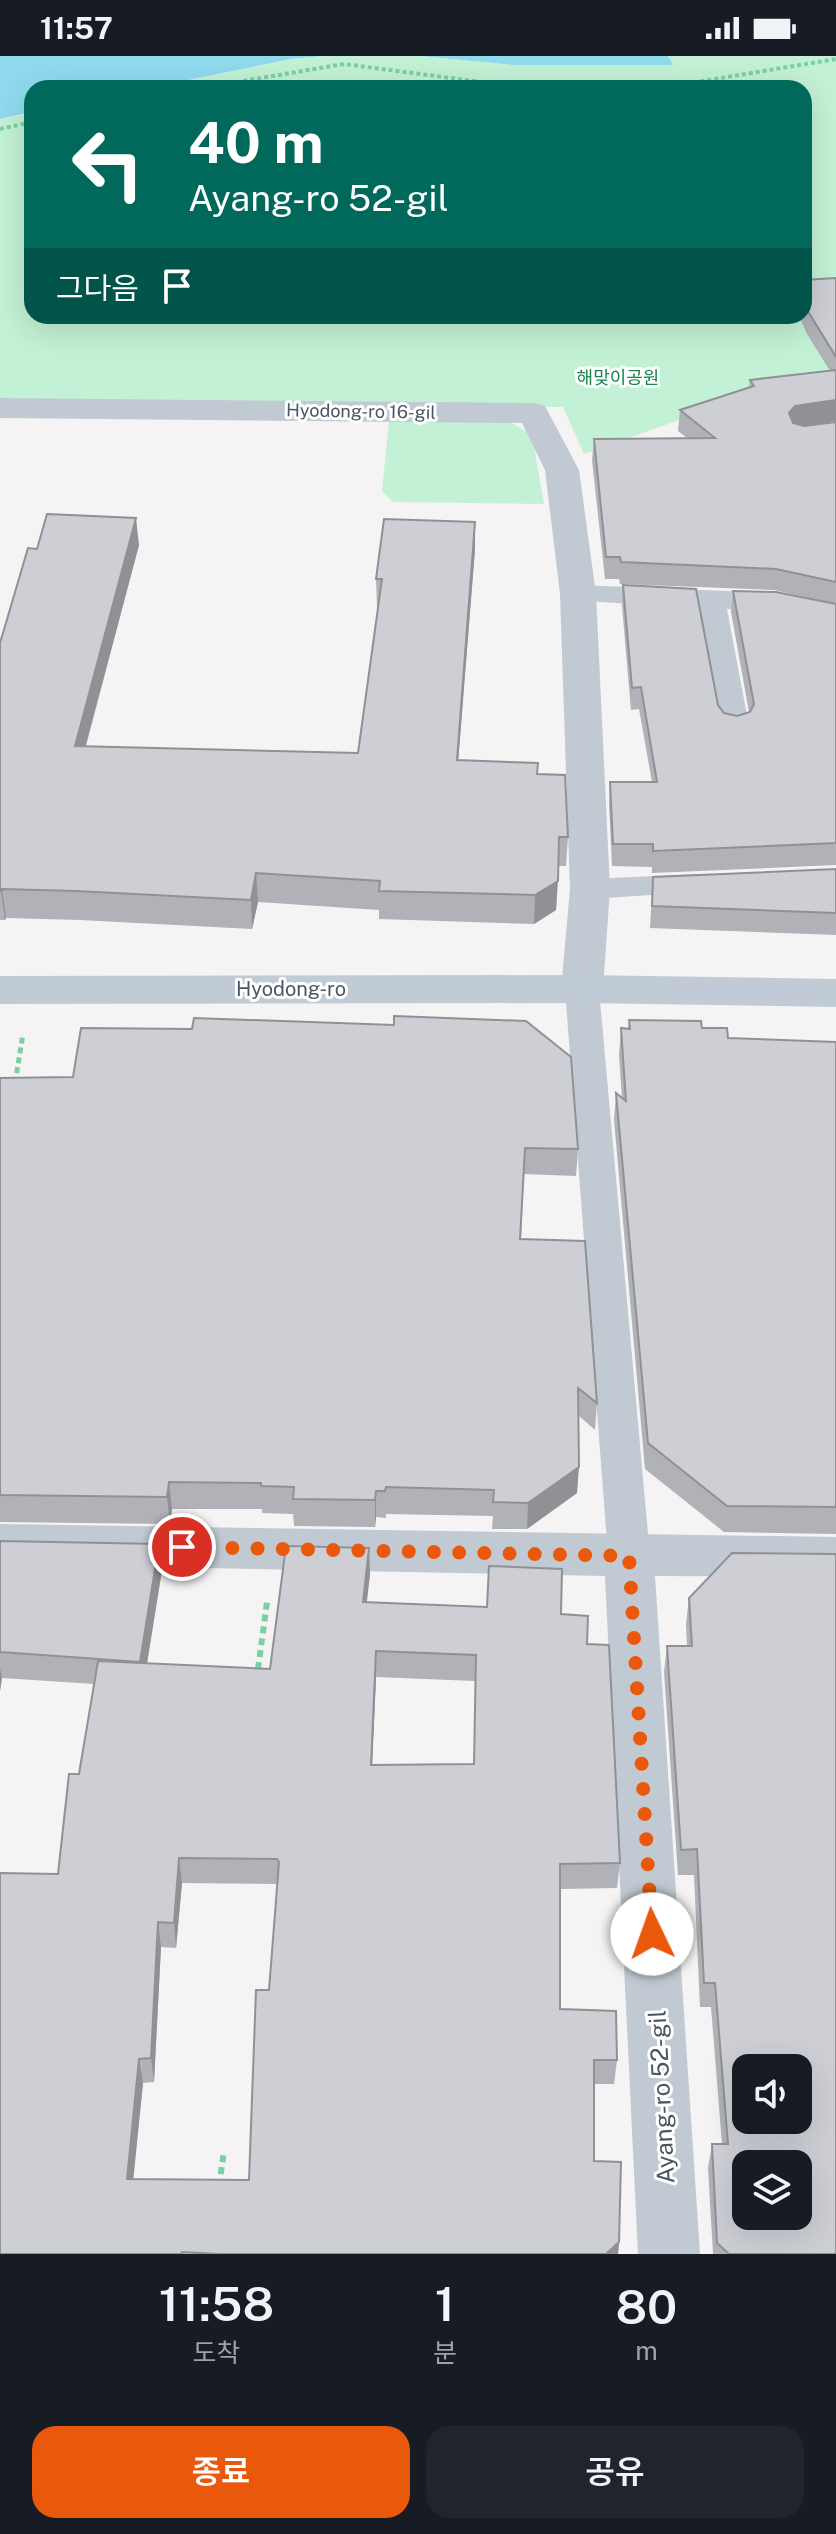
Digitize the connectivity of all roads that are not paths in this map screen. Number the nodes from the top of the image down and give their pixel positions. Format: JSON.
{"nodes":[{"id":1,"x":0,"y":408,"type":"edge"},
{"id":2,"x":578,"y":594,"type":"junction"},
{"id":3,"x":710,"y":598,"type":"junction"},
{"id":4,"x":836,"y":614,"type":"edge"},
{"id":5,"x":734,"y":726,"type":"edge"},
{"id":6,"x":728,"y":883,"type":"edge"},
{"id":7,"x":590,"y":889,"type":"junction"},
{"id":8,"x":582,"y":989,"type":"junction"},
{"id":9,"x":15,"y":990,"type":"edge"},
{"id":10,"x":836,"y":993,"type":"edge"},
{"id":11,"x":0,"y":1544,"type":"edge"},
{"id":12,"x":629,"y":1556,"type":"junction"},
{"id":13,"x":836,"y":1557,"type":"edge"},
{"id":14,"x":669,"y":2254,"type":"edge"}],
"edges":[{"from":1,"to":2,"type":"street","name":"Hyodong-ro 16-gil"},
{"from":2,"to":3,"type":"lane"},
{"from":2,"to":7,"type":"street","name":"Hyodong-ro 16-gil"},
{"from":3,"to":4,"type":"lane"},
{"from":3,"to":5,"type":"lane"},
{"from":6,"to":7,"type":"lane"},
{"from":7,"to":8,"type":"street","name":"Hyodong-ro 16-gil"},
{"from":8,"to":9,"type":"main road","name":"Hyodong-ro"},
{"from":8,"to":10,"type":"main road","name":"Hyodong-ro"},
{"from":8,"to":12,"type":"lane"},
{"from":11,"to":12,"type":"street"},
{"from":12,"to":13,"type":"street"},
{"from":12,"to":14,"type":"street","name":"Ayang-ro 52-gil"}]}
